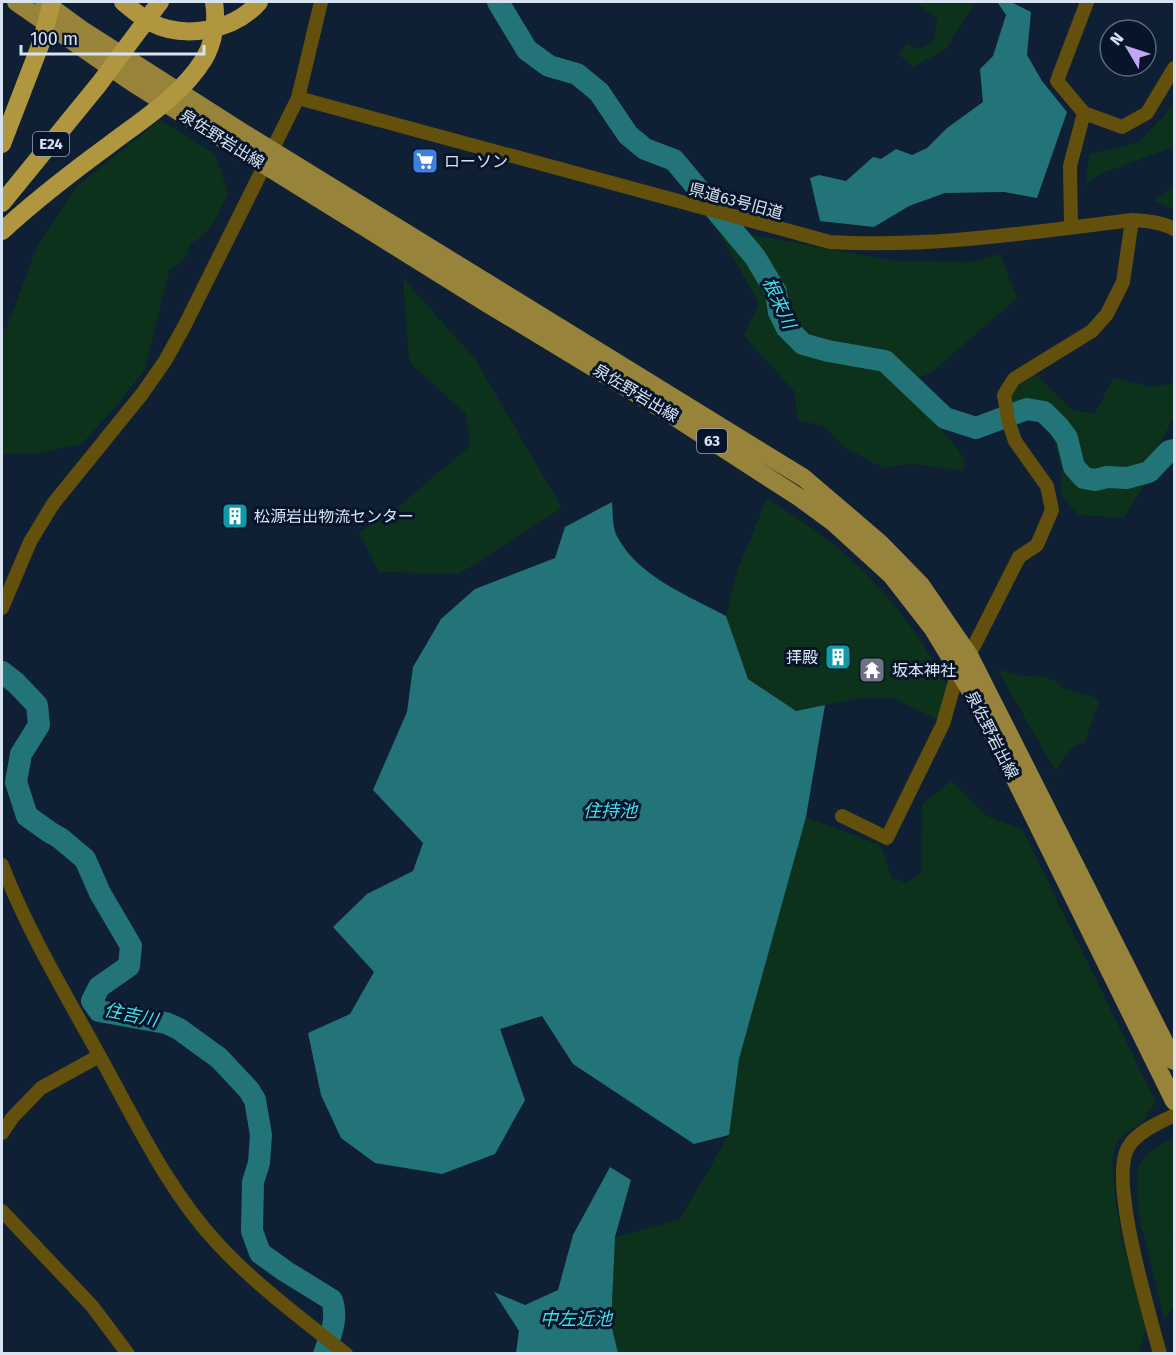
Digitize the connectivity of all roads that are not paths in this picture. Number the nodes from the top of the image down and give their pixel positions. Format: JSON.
{"nodes":[{"id":1,"x":16,"y":2,"type":"edge"},
{"id":2,"x":44,"y":2,"type":"edge"},
{"id":3,"x":52,"y":2,"type":"edge"},
{"id":4,"x":123,"y":2,"type":"edge"},
{"id":5,"x":160,"y":2,"type":"edge"},
{"id":6,"x":214,"y":2,"type":"edge"},
{"id":7,"x":259,"y":2,"type":"edge"},
{"id":8,"x":321,"y":2,"type":"edge"},
{"id":9,"x":1087,"y":2,"type":"edge"},
{"id":10,"x":1174,"y":68,"type":"edge"},
{"id":11,"x":298,"y":98,"type":"junction"},
{"id":12,"x":1084,"y":113,"type":"junction"},
{"id":13,"x":2,"y":144,"type":"edge"},
{"id":14,"x":267,"y":157,"type":"junction"},
{"id":15,"x":2,"y":203,"type":"edge"},
{"id":16,"x":1132,"y":220,"type":"junction"},
{"id":17,"x":1071,"y":227,"type":"junction"},
{"id":18,"x":1174,"y":230,"type":"edge"},
{"id":19,"x":2,"y":231,"type":"edge"},
{"id":20,"x":2,"y":609,"type":"edge"},
{"id":21,"x":969,"y":655,"type":"junction"},
{"id":22,"x":958,"y":671,"type":"junction"},
{"id":23,"x":842,"y":816,"type":"dead end"},
{"id":24,"x":2,"y":865,"type":"edge"},
{"id":25,"x":99,"y":1056,"type":"junction"},
{"id":26,"x":1174,"y":1061,"type":"edge"},
{"id":27,"x":1174,"y":1101,"type":"edge"},
{"id":28,"x":1174,"y":1115,"type":"edge"},
{"id":29,"x":2,"y":1133,"type":"edge"},
{"id":30,"x":2,"y":1211,"type":"edge"},
{"id":31,"x":342,"y":1350,"type":"edge"},
{"id":32,"x":128,"y":1353,"type":"edge"},
{"id":33,"x":1160,"y":1353,"type":"edge"}],
"edges":[{"from":1,"to":14,"type":"main road","name":"泉佐野岩出線","number":"63"},
{"from":2,"to":14,"type":"main road","name":"泉佐野岩出線","number":"63"},
{"from":3,"to":13,"type":"highway"},
{"from":4,"to":7,"type":"highway"},
{"from":5,"to":15,"type":"highway","number":"E24"},
{"from":6,"to":19,"type":"highway"},
{"from":8,"to":11,"type":"street"},
{"from":9,"to":12,"type":"street"},
{"from":10,"to":12,"type":"street"},
{"from":11,"to":14,"type":"street"},
{"from":11,"to":17,"type":"street","name":"県道63号旧道"},
{"from":12,"to":17,"type":"street"},
{"from":14,"to":20,"type":"street"},
{"from":14,"to":21,"type":"main road","name":"泉佐野岩出線","number":"63"},
{"from":14,"to":22,"type":"main road","name":"泉佐野岩出線","number":"63"},
{"from":16,"to":17,"type":"street","name":"県道63号旧道"},
{"from":16,"to":18,"type":"street","name":"県道63号旧道"},
{"from":16,"to":21,"type":"street"},
{"from":21,"to":22,"type":"street"},
{"from":21,"to":26,"type":"main road","name":"泉佐野岩出線","number":"63"},
{"from":22,"to":23,"type":"street"},
{"from":22,"to":27,"type":"main road","name":"泉佐野岩出線","number":"63"},
{"from":24,"to":25,"type":"street"},
{"from":25,"to":29,"type":"street"},
{"from":25,"to":31,"type":"street"},
{"from":28,"to":33,"type":"street"},
{"from":30,"to":32,"type":"street"}]}
